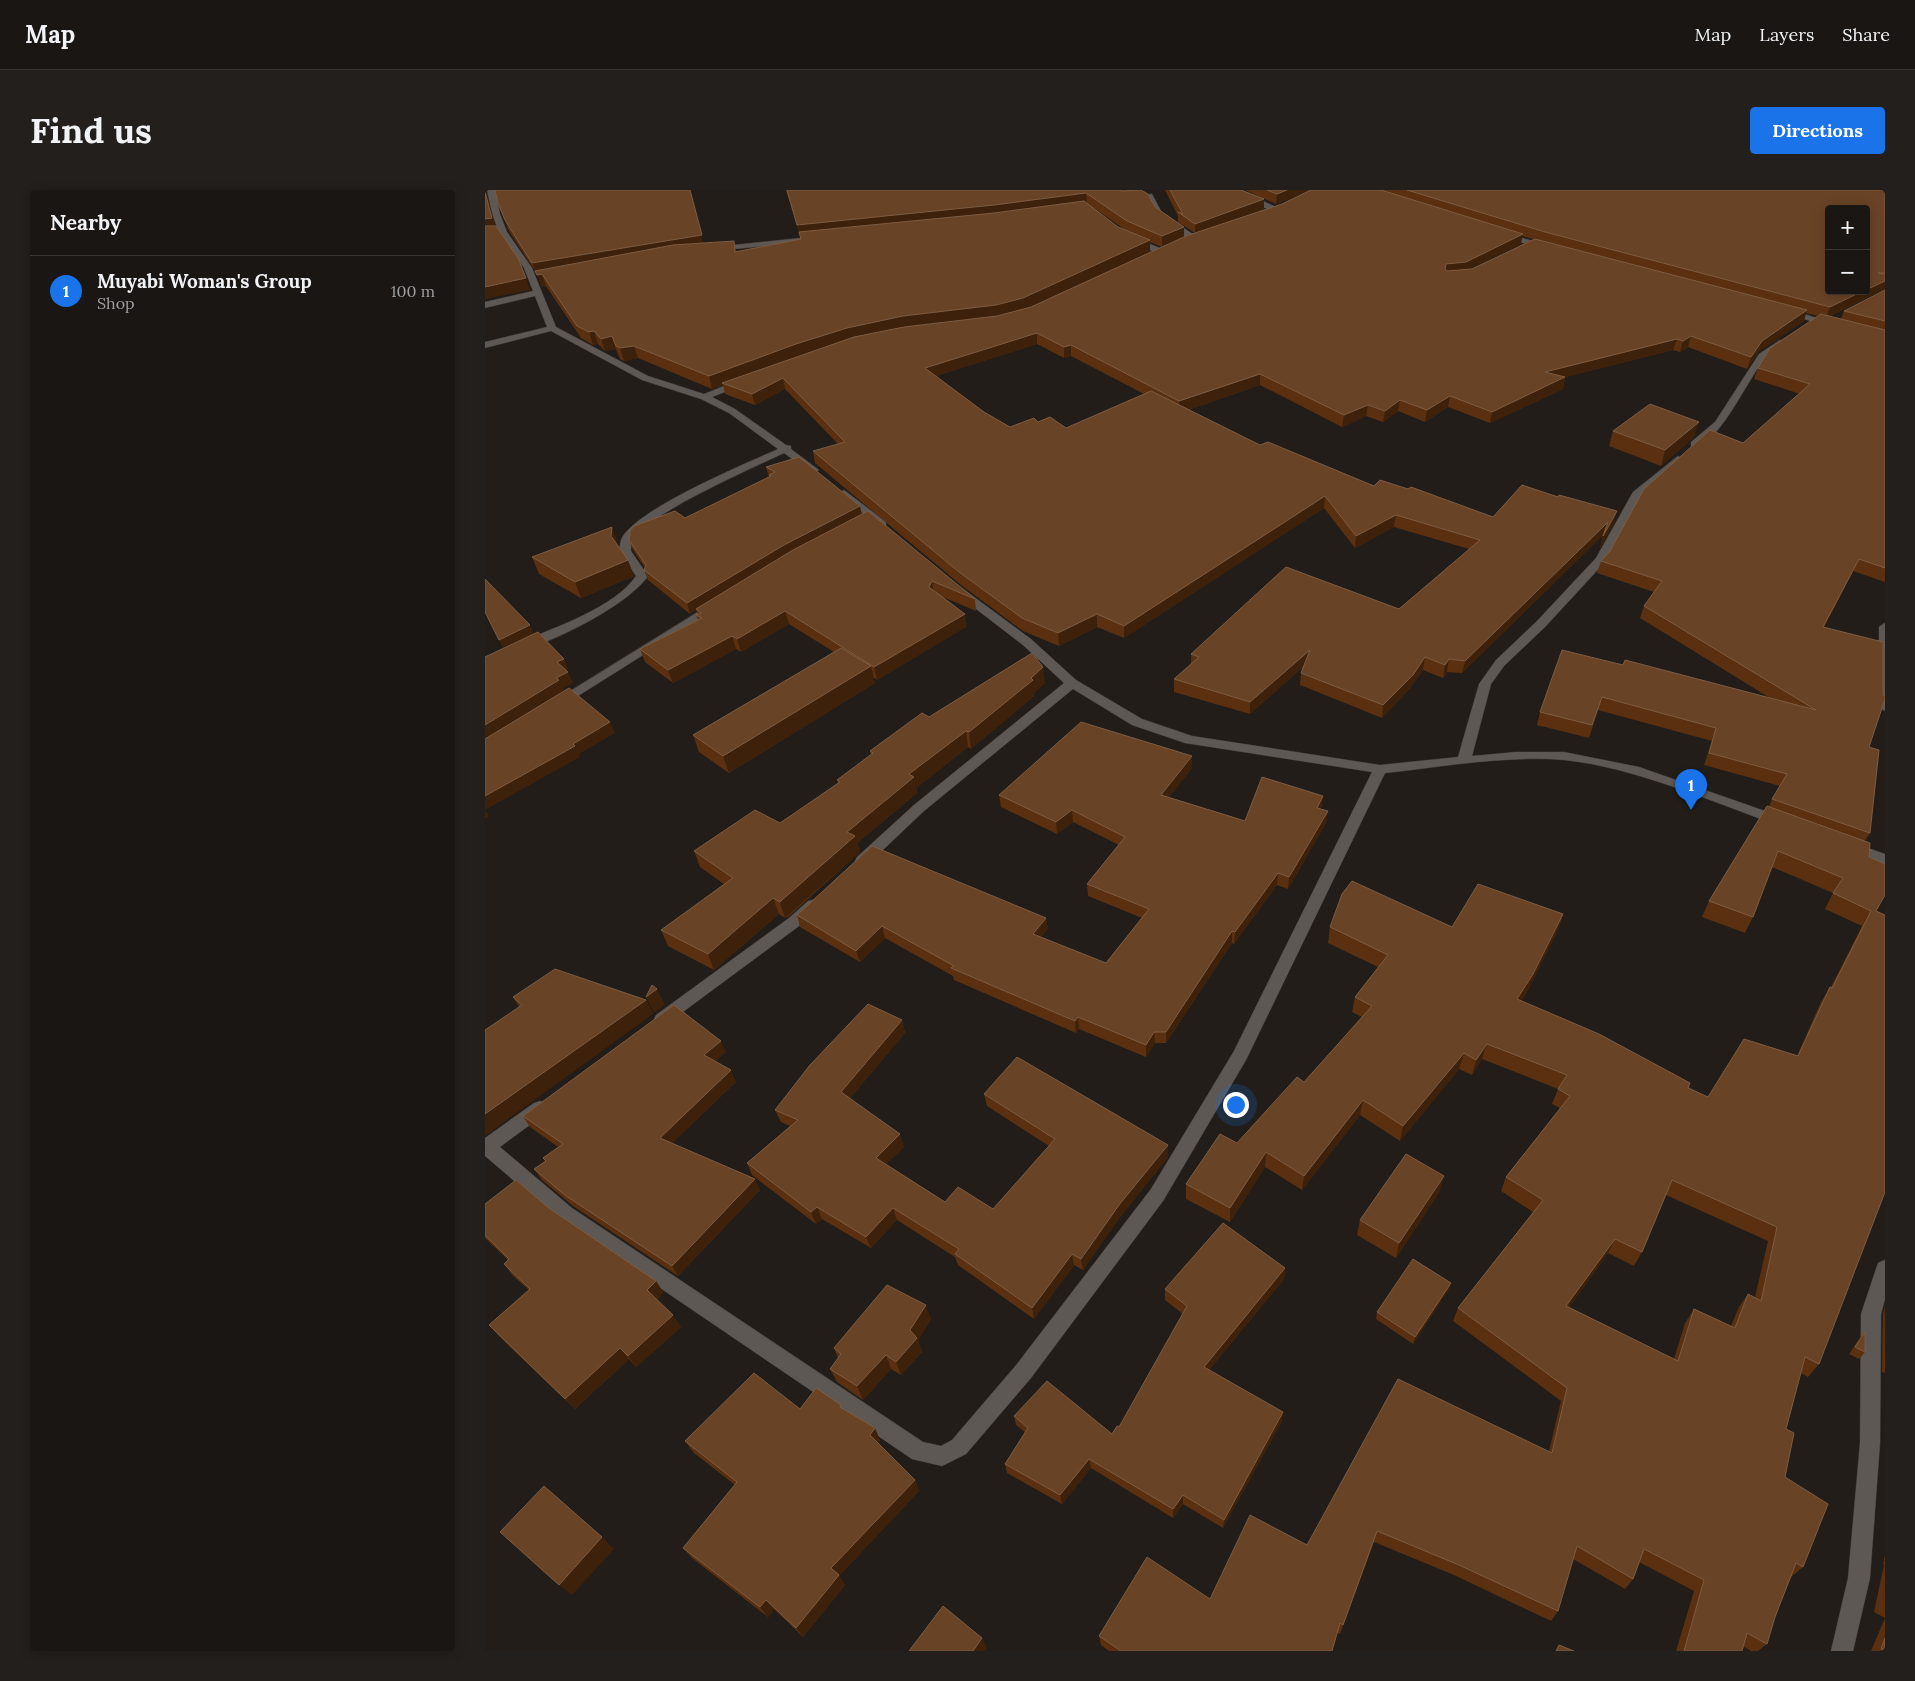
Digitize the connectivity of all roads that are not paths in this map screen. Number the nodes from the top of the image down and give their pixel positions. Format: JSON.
{"nodes":[{"id":1,"x":491,"y":190,"type":"edge"},
{"id":2,"x":1235,"y":190,"type":"edge"},
{"id":3,"x":1131,"y":198,"type":"edge"},
{"id":4,"x":1261,"y":216,"type":"edge"},
{"id":5,"x":1496,"y":232,"type":"edge"},
{"id":6,"x":1123,"y":235,"type":"edge"},
{"id":7,"x":813,"y":239,"type":"edge"},
{"id":8,"x":1194,"y":239,"type":"edge"},
{"id":9,"x":1533,"y":244,"type":"junction"},
{"id":10,"x":705,"y":250,"type":"edge"},
{"id":11,"x":1558,"y":251,"type":"edge"},
{"id":12,"x":1517,"y":252,"type":"edge"},
{"id":13,"x":1153,"y":256,"type":"edge"},
{"id":14,"x":537,"y":293,"type":"junction"},
{"id":15,"x":485,"y":305,"type":"edge"},
{"id":16,"x":1780,"y":309,"type":"edge"},
{"id":17,"x":1843,"y":314,"type":"edge"},
{"id":18,"x":1821,"y":321,"type":"junction"},
{"id":19,"x":1843,"y":327,"type":"edge"},
{"id":20,"x":552,"y":328,"type":"junction"},
{"id":21,"x":485,"y":345,"type":"edge"},
{"id":22,"x":750,"y":379,"type":"edge"},
{"id":23,"x":704,"y":396,"type":"junction"},
{"id":24,"x":787,"y":448,"type":"junction"},
{"id":25,"x":894,"y":535,"type":"edge"},
{"id":26,"x":949,"y":582,"type":"edge"},
{"id":27,"x":723,"y":600,"type":"edge"},
{"id":28,"x":1885,"y":627,"type":"edge"},
{"id":29,"x":510,"y":652,"type":"edge"},
{"id":30,"x":1072,"y":683,"type":"junction"},
{"id":31,"x":1885,"y":707,"type":"edge"},
{"id":32,"x":545,"y":710,"type":"edge"},
{"id":33,"x":1464,"y":760,"type":"junction"},
{"id":34,"x":1380,"y":769,"type":"junction"},
{"id":35,"x":1793,"y":826,"type":"edge"},
{"id":36,"x":1839,"y":843,"type":"edge"},
{"id":37,"x":1885,"y":860,"type":"edge"},
{"id":38,"x":853,"y":869,"type":"edge"},
{"id":39,"x":823,"y":895,"type":"edge"},
{"id":40,"x":652,"y":1026,"type":"edge"},
{"id":41,"x":550,"y":1101,"type":"edge"},
{"id":42,"x":486,"y":1147,"type":"edge"},
{"id":43,"x":1885,"y":1269,"type":"edge"},
{"id":44,"x":1842,"y":1651,"type":"edge"}],
"edges":[{"from":1,"to":14,"type":"street"},
{"from":2,"to":4,"type":"street"},
{"from":3,"to":8,"type":"street"},
{"from":5,"to":9,"type":"street"},
{"from":6,"to":13,"type":"street"},
{"from":7,"to":10,"type":"street"},
{"from":9,"to":11,"type":"street"},
{"from":9,"to":12,"type":"street"},
{"from":14,"to":15,"type":"street"},
{"from":14,"to":20,"type":"street"},
{"from":16,"to":18,"type":"street"},
{"from":17,"to":18,"type":"street"},
{"from":18,"to":19,"type":"street"},
{"from":18,"to":33,"type":"street"},
{"from":20,"to":21,"type":"street"},
{"from":20,"to":23,"type":"street"},
{"from":22,"to":23,"type":"street"},
{"from":23,"to":24,"type":"street"},
{"from":24,"to":25,"type":"street"},
{"from":24,"to":29,"type":"street"},
{"from":26,"to":30,"type":"street"},
{"from":27,"to":32,"type":"street"},
{"from":28,"to":31,"type":"street"},
{"from":30,"to":34,"type":"street"},
{"from":30,"to":38,"type":"street"},
{"from":33,"to":34,"type":"street"},
{"from":33,"to":35,"type":"street"},
{"from":34,"to":42,"type":"street"},
{"from":36,"to":37,"type":"street"},
{"from":39,"to":40,"type":"street"},
{"from":41,"to":42,"type":"street"},
{"from":43,"to":44,"type":"street"}]}
